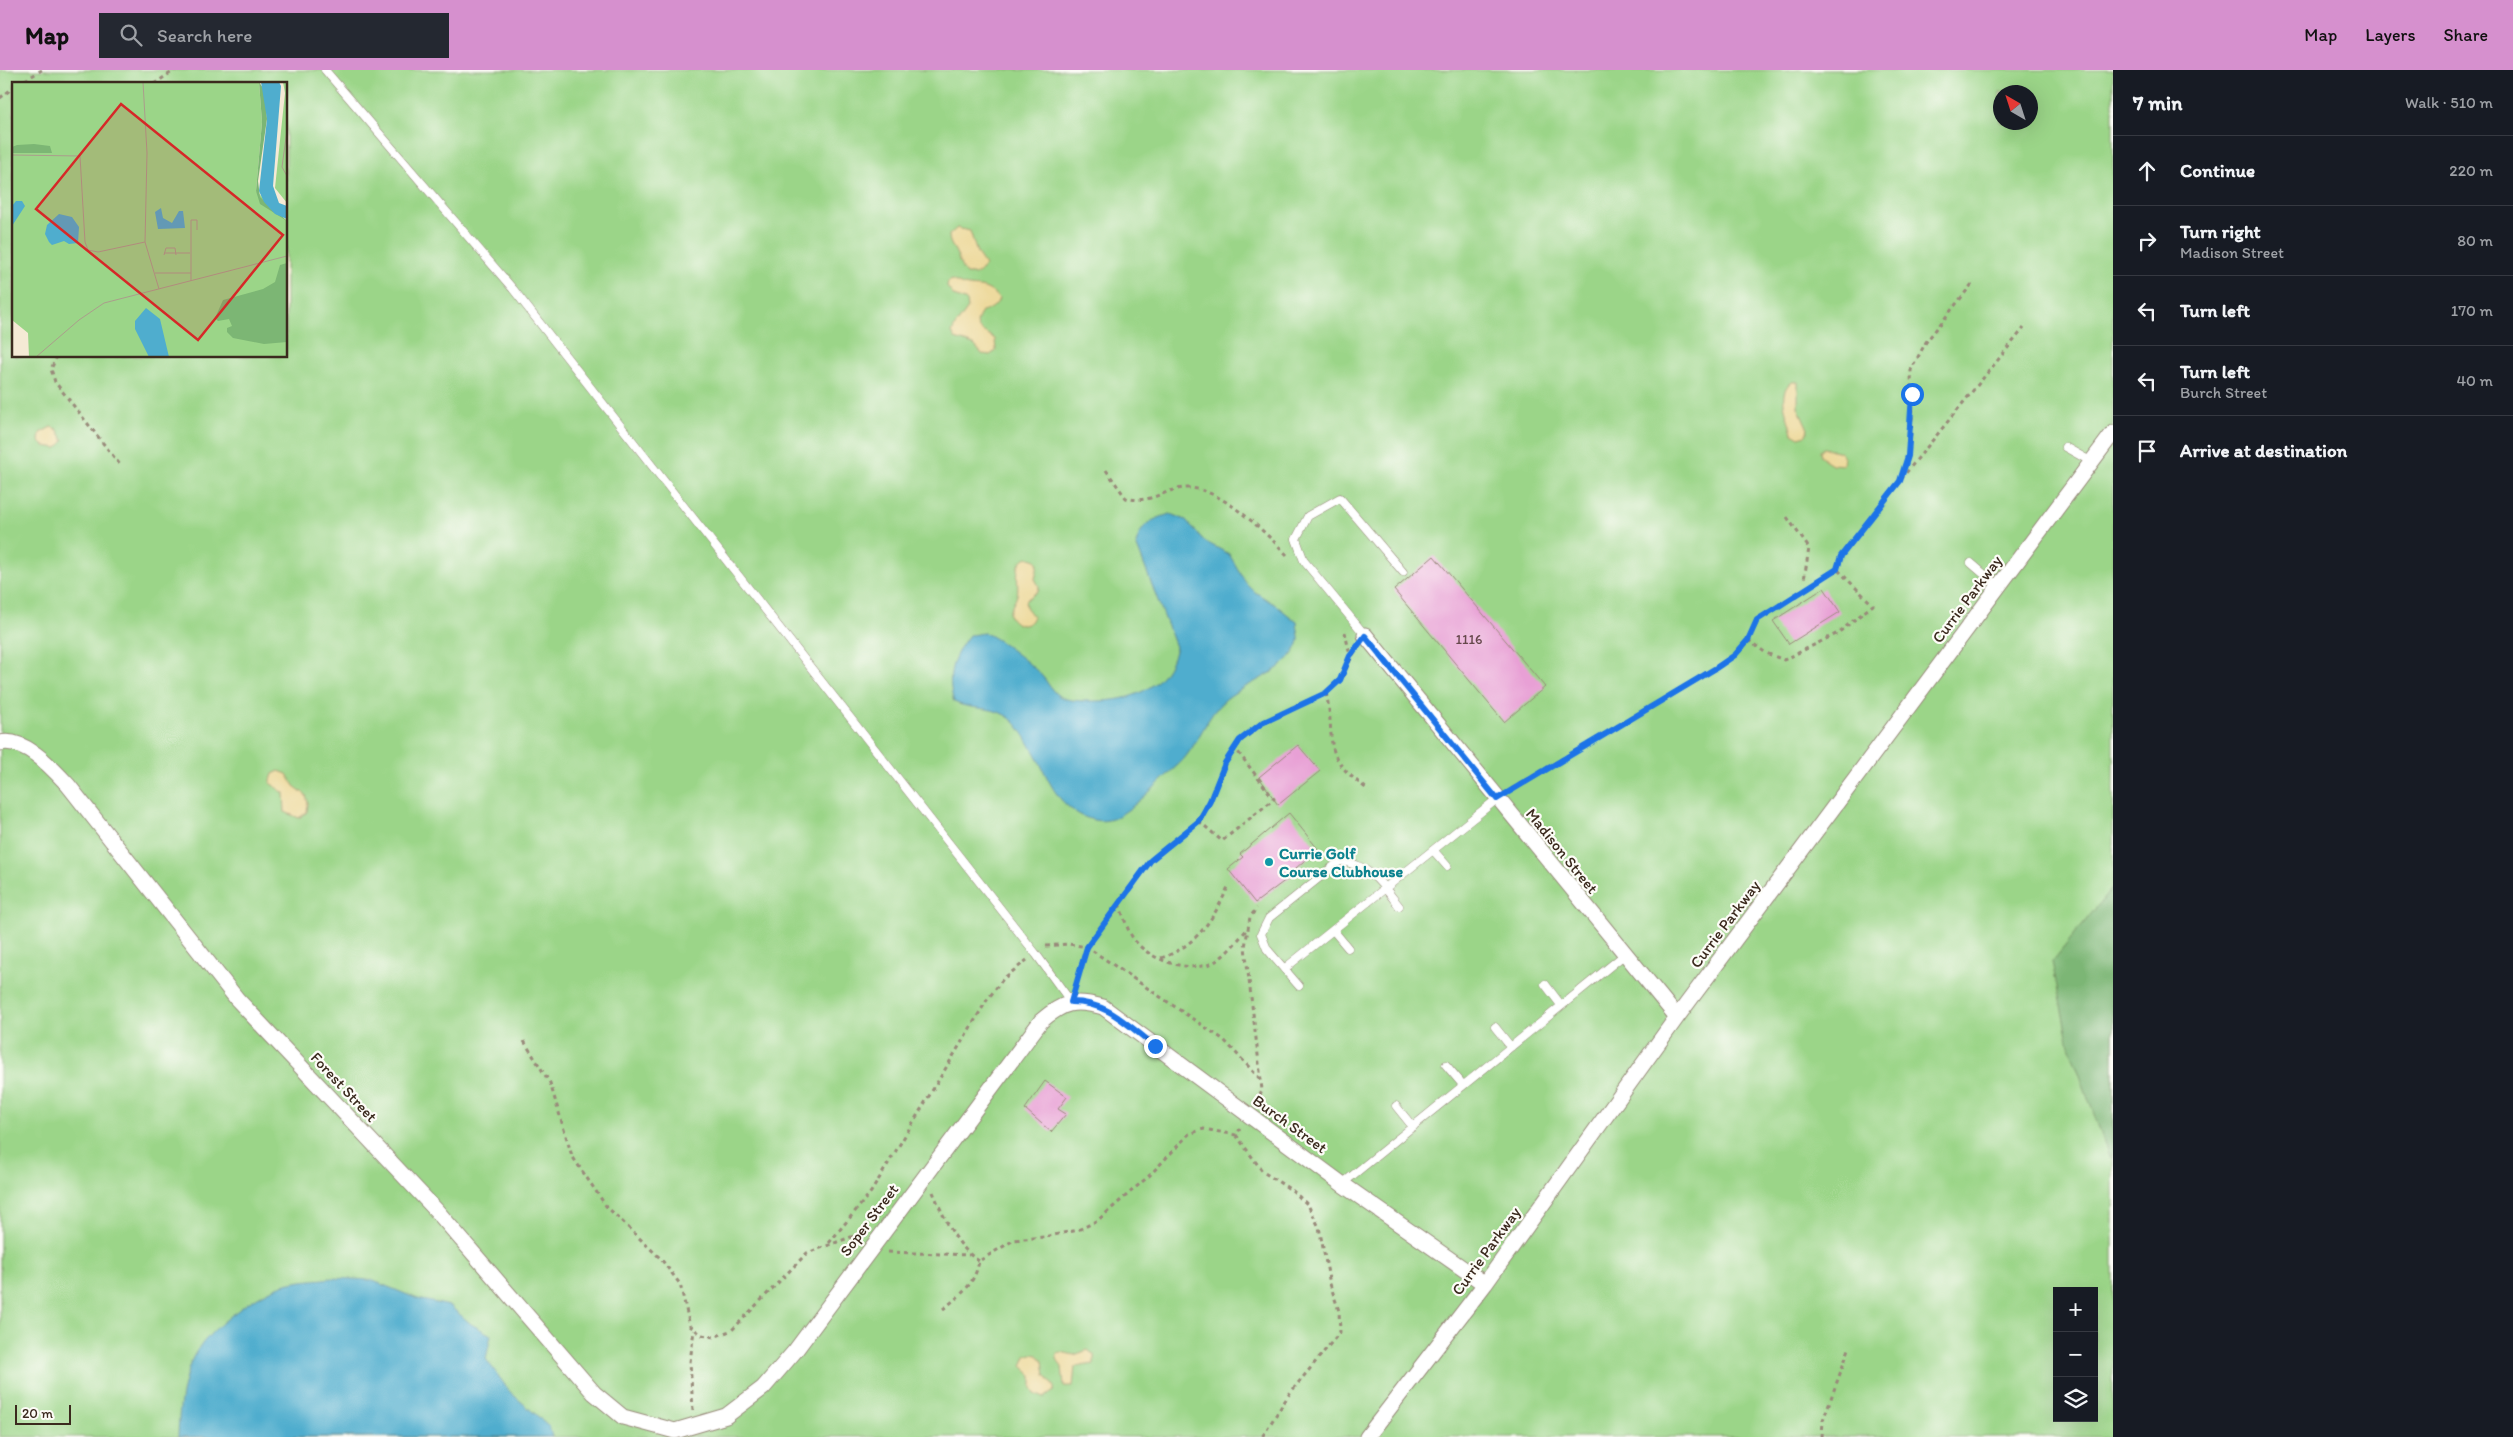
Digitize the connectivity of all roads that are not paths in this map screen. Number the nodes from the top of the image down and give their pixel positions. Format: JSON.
{"nodes":[{"id":1,"x":325,"y":70,"type":"edge"},
{"id":2,"x":2113,"y":433,"type":"edge"},
{"id":3,"x":2065,"y":447,"type":"dead end"},
{"id":4,"x":2092,"y":462,"type":"junction"},
{"id":5,"x":1971,"y":563,"type":"dead end"},
{"id":6,"x":1403,"y":572,"type":"dead end"},
{"id":7,"x":1999,"y":587,"type":"junction"},
{"id":8,"x":1365,"y":636,"type":"joint"},
{"id":9,"x":4,"y":742,"type":"edge"},
{"id":10,"x":1497,"y":799,"type":"junction"},
{"id":11,"x":1433,"y":850,"type":"junction"},
{"id":12,"x":1447,"y":866,"type":"dead end"},
{"id":13,"x":1385,"y":888,"type":"junction"},
{"id":14,"x":1399,"y":906,"type":"dead end"},
{"id":15,"x":1333,"y":930,"type":"junction"},
{"id":16,"x":1348,"y":948,"type":"dead end"},
{"id":17,"x":1624,"y":955,"type":"junction"},
{"id":18,"x":1284,"y":969,"type":"junction"},
{"id":19,"x":1545,"y":984,"type":"dead end"},
{"id":20,"x":1299,"y":986,"type":"dead end"},
{"id":21,"x":1071,"y":1002,"type":"junction"},
{"id":22,"x":1562,"y":1006,"type":"junction"},
{"id":23,"x":1677,"y":1017,"type":"junction"},
{"id":24,"x":1495,"y":1027,"type":"dead end"},
{"id":25,"x":1511,"y":1047,"type":"junction"},
{"id":26,"x":1446,"y":1065,"type":"dead end"},
{"id":27,"x":1463,"y":1086,"type":"junction"},
{"id":28,"x":1396,"y":1106,"type":"dead end"},
{"id":29,"x":1413,"y":1127,"type":"junction"},
{"id":30,"x":1342,"y":1184,"type":"junction"},
{"id":31,"x":1484,"y":1284,"type":"junction"},
{"id":32,"x":674,"y":1431,"type":"joint"},
{"id":33,"x":1367,"y":1437,"type":"edge"}],
"edges":[{"from":1,"to":21,"type":"lane"},
{"from":2,"to":4,"type":"street","name":"Currie Parkway"},
{"from":3,"to":4,"type":"lane"},
{"from":4,"to":7,"type":"street","name":"Currie Parkway"},
{"from":5,"to":7,"type":"lane"},
{"from":6,"to":8,"type":"lane"},
{"from":7,"to":23,"type":"street","name":"Currie Parkway"},
{"from":8,"to":10,"type":"street","name":"Madison Street"},
{"from":9,"to":32,"type":"street","name":"Forest Street"},
{"from":10,"to":11,"type":"lane"},
{"from":10,"to":17,"type":"street","name":"Madison Street"},
{"from":11,"to":12,"type":"lane"},
{"from":11,"to":13,"type":"lane"},
{"from":13,"to":14,"type":"lane"},
{"from":13,"to":15,"type":"lane"},
{"from":13,"to":18,"type":"lane"},
{"from":15,"to":16,"type":"lane"},
{"from":15,"to":18,"type":"lane"},
{"from":17,"to":22,"type":"lane"},
{"from":17,"to":23,"type":"street","name":"Madison Street"},
{"from":18,"to":20,"type":"lane"},
{"from":19,"to":22,"type":"lane"},
{"from":21,"to":30,"type":"street","name":"Burch Street"},
{"from":21,"to":32,"type":"street","name":"Soper Street"},
{"from":22,"to":25,"type":"lane"},
{"from":23,"to":31,"type":"street","name":"Currie Parkway"},
{"from":24,"to":25,"type":"lane"},
{"from":25,"to":27,"type":"lane"},
{"from":26,"to":27,"type":"lane"},
{"from":27,"to":29,"type":"lane"},
{"from":28,"to":29,"type":"lane"},
{"from":29,"to":30,"type":"lane"},
{"from":30,"to":31,"type":"street","name":"Burch Street"},
{"from":31,"to":33,"type":"street","name":"Currie Parkway"}]}
